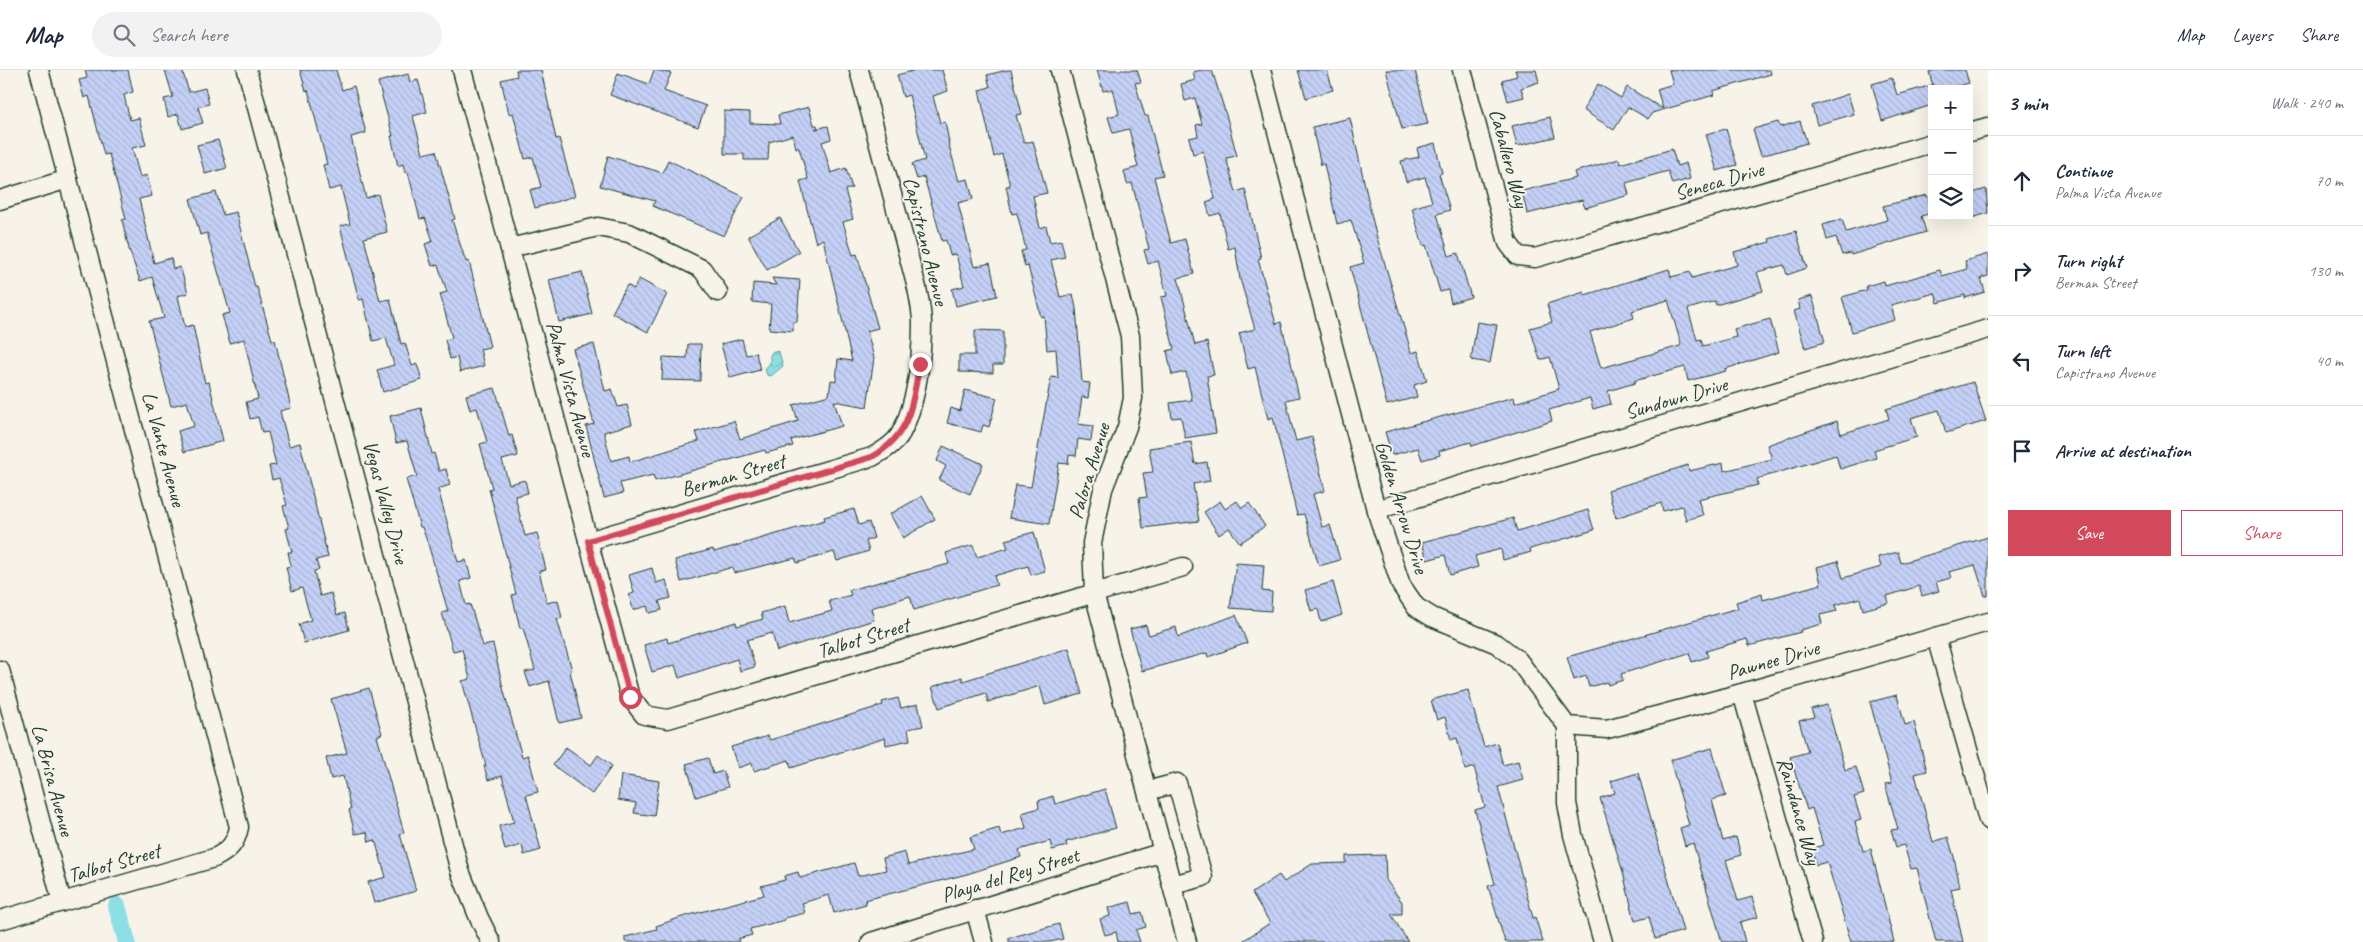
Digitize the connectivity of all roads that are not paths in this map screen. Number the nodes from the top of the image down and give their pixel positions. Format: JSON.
{"nodes":[{"id":1,"x":39,"y":70,"type":"edge"},
{"id":2,"x":247,"y":70,"type":"edge"},
{"id":3,"x":462,"y":70,"type":"edge"},
{"id":4,"x":860,"y":70,"type":"edge"},
{"id":5,"x":1060,"y":70,"type":"edge"},
{"id":6,"x":1260,"y":70,"type":"edge"},
{"id":7,"x":1462,"y":70,"type":"edge"},
{"id":8,"x":1988,"y":126,"type":"edge"},
{"id":9,"x":1973,"y":131,"type":"edge"},
{"id":10,"x":1928,"y":144,"type":"edge"},
{"id":11,"x":68,"y":179,"type":"junction"},
{"id":12,"x":0,"y":200,"type":"edge"},
{"id":13,"x":510,"y":248,"type":"junction"},
{"id":14,"x":1518,"y":256,"type":"joint"},
{"id":15,"x":718,"y":292,"type":"dead end"},
{"id":16,"x":1988,"y":329,"type":"edge"},
{"id":17,"x":888,"y":448,"type":"joint"},
{"id":18,"x":1376,"y":510,"type":"junction"},
{"id":19,"x":588,"y":541,"type":"junction"},
{"id":20,"x":1182,"y":567,"type":"dead end"},
{"id":21,"x":1094,"y":593,"type":"junction"},
{"id":22,"x":1988,"y":622,"type":"edge"},
{"id":23,"x":1936,"y":637,"type":"junction"},
{"id":24,"x":0,"y":670,"type":"edge"},
{"id":25,"x":1742,"y":693,"type":"junction"},
{"id":26,"x":644,"y":715,"type":"joint"},
{"id":27,"x":1567,"y":726,"type":"junction"},
{"id":28,"x":1147,"y":792,"type":"junction"},
{"id":29,"x":1988,"y":820,"type":"edge"},
{"id":30,"x":236,"y":841,"type":"joint"},
{"id":31,"x":1163,"y":852,"type":"junction"},
{"id":32,"x":1172,"y":885,"type":"junction"},
{"id":33,"x":62,"y":902,"type":"junction"},
{"id":34,"x":975,"y":909,"type":"junction"},
{"id":35,"x":0,"y":920,"type":"edge"},
{"id":36,"x":491,"y":942,"type":"edge"},
{"id":37,"x":871,"y":942,"type":"edge"},
{"id":38,"x":984,"y":942,"type":"edge"},
{"id":39,"x":1187,"y":942,"type":"edge"},
{"id":40,"x":1603,"y":942,"type":"edge"},
{"id":41,"x":1813,"y":942,"type":"edge"}],
"edges":[{"from":1,"to":11,"type":"street","name":"La Vante Avenue"},
{"from":2,"to":36,"type":"street","name":"Vegas Valley Drive"},
{"from":3,"to":13,"type":"street","name":"Palma Vista Avenue"},
{"from":4,"to":17,"type":"street","name":"Capistrano Avenue"},
{"from":5,"to":21,"type":"street","name":"Palora Avenue"},
{"from":6,"to":18,"type":"street","name":"Golden Arrow Drive"},
{"from":7,"to":14,"type":"street","name":"Caballero Way"},
{"from":8,"to":9,"type":"street"},
{"from":10,"to":14,"type":"street","name":"Seneca Drive"},
{"from":11,"to":12,"type":"street"},
{"from":11,"to":30,"type":"street","name":"La Vante Avenue"},
{"from":13,"to":15,"type":"street"},
{"from":13,"to":19,"type":"street","name":"Palma Vista Avenue"},
{"from":16,"to":18,"type":"street","name":"Sundown Drive"},
{"from":17,"to":19,"type":"street","name":"Berman Street"},
{"from":18,"to":27,"type":"street","name":"Golden Arrow Drive"},
{"from":19,"to":26,"type":"street","name":"Palma Vista Avenue"},
{"from":20,"to":21,"type":"street","name":"Talbot Street"},
{"from":21,"to":26,"type":"street","name":"Talbot Street"},
{"from":21,"to":28,"type":"street","name":"Palora Avenue"},
{"from":22,"to":23,"type":"street","name":"Pawnee Drive"},
{"from":23,"to":25,"type":"street","name":"Pawnee Drive"},
{"from":23,"to":29,"type":"street"},
{"from":24,"to":33,"type":"street","name":"La Brisa Avenue"},
{"from":25,"to":27,"type":"street","name":"Pawnee Drive"},
{"from":25,"to":41,"type":"street","name":"Raindance Way"},
{"from":27,"to":40,"type":"street"},
{"from":28,"to":31,"type":"street","name":"Palora Avenue"},
{"from":28,"to":32,"type":"street"},
{"from":30,"to":33,"type":"street","name":"Talbot Street"},
{"from":31,"to":32,"type":"street","name":"Palora Avenue"},
{"from":31,"to":34,"type":"street","name":"Playa del Rey Street"},
{"from":32,"to":39,"type":"street","name":"Palora Avenue"},
{"from":33,"to":35,"type":"street","name":"Talbot Street"},
{"from":34,"to":37,"type":"street","name":"Playa del Rey Street"},
{"from":34,"to":38,"type":"street"}]}
